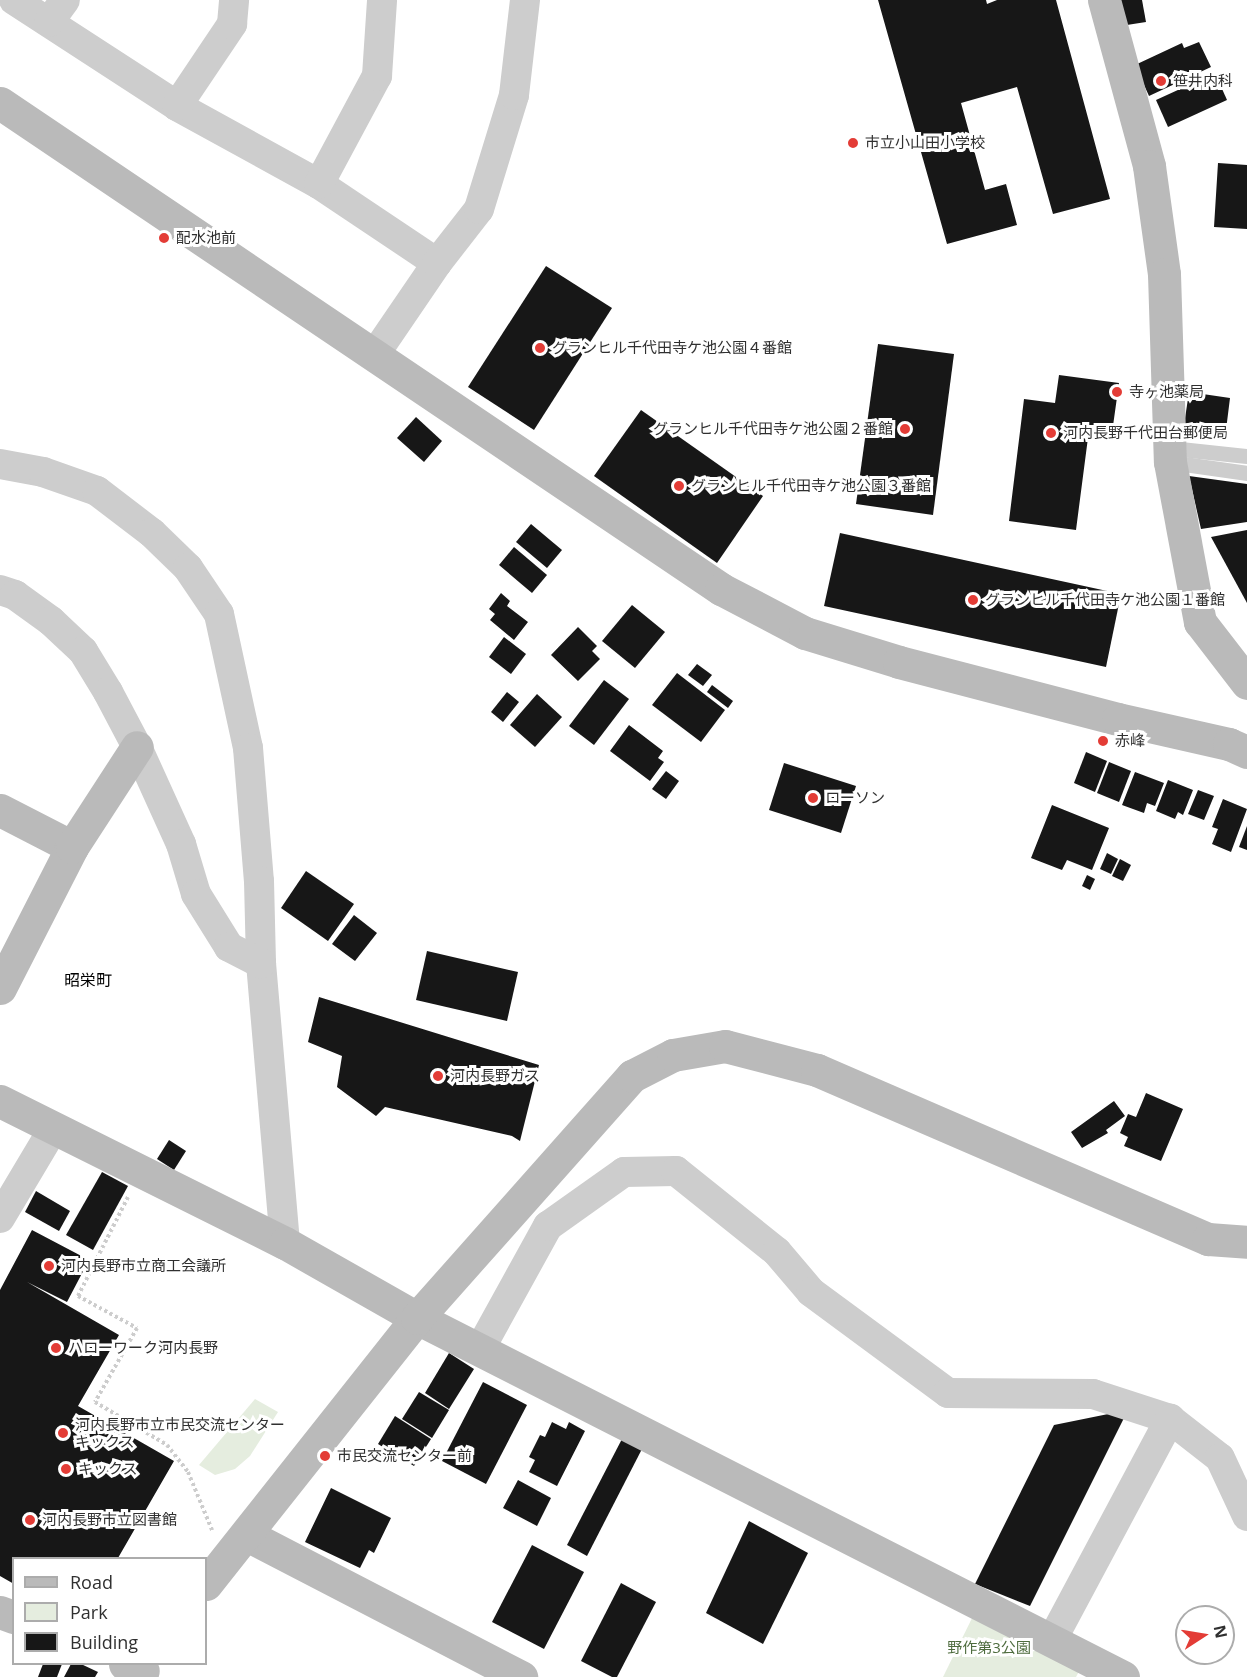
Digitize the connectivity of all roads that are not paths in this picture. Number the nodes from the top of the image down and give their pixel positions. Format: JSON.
{"nodes":[{"id":1,"x":14,"y":0,"type":"edge"},
{"id":2,"x":234,"y":0,"type":"edge"},
{"id":3,"x":382,"y":0,"type":"edge"},
{"id":4,"x":525,"y":0,"type":"edge"},
{"id":5,"x":1104,"y":0,"type":"edge"},
{"id":6,"x":57,"y":11,"type":"edge"},
{"id":7,"x":0,"y":103,"type":"edge"},
{"id":8,"x":177,"y":106,"type":"junction"},
{"id":9,"x":319,"y":184,"type":"junction"},
{"id":10,"x":437,"y":263,"type":"junction"},
{"id":11,"x":375,"y":354,"type":"junction"},
{"id":12,"x":1171,"y":455,"type":"junction"},
{"id":13,"x":1247,"y":456,"type":"edge"},
{"id":14,"x":0,"y":464,"type":"edge"},
{"id":15,"x":1247,"y":473,"type":"edge"},
{"id":16,"x":0,"y":590,"type":"edge"},
{"id":17,"x":1247,"y":683,"type":"edge"},
{"id":18,"x":137,"y":747,"type":"junction"},
{"id":19,"x":1247,"y":753,"type":"edge"},
{"id":20,"x":0,"y":810,"type":"edge"},
{"id":21,"x":72,"y":848,"type":"junction"},
{"id":22,"x":261,"y":963,"type":"junction"},
{"id":23,"x":0,"y":988,"type":"edge"},
{"id":24,"x":0,"y":1101,"type":"edge"},
{"id":25,"x":53,"y":1129,"type":"junction"},
{"id":26,"x":0,"y":1218,"type":"edge"},
{"id":27,"x":1247,"y":1242,"type":"edge"},
{"id":28,"x":285,"y":1243,"type":"junction"},
{"id":29,"x":417,"y":1318,"type":"junction"},
{"id":30,"x":480,"y":1349,"type":"junction"},
{"id":31,"x":1170,"y":1419,"type":"junction"},
{"id":32,"x":1247,"y":1516,"type":"edge"},
{"id":33,"x":247,"y":1535,"type":"junction"},
{"id":34,"x":207,"y":1583,"type":"edge"},
{"id":35,"x":1052,"y":1641,"type":"junction"},
{"id":36,"x":501,"y":1672,"type":"edge"},
{"id":37,"x":1123,"y":1677,"type":"edge"}],
"edges":[{"from":1,"to":6,"type":"street"},
{"from":2,"to":8,"type":"street"},
{"from":3,"to":9,"type":"street"},
{"from":4,"to":10,"type":"street"},
{"from":5,"to":12,"type":"street"},
{"from":6,"to":8,"type":"street"},
{"from":7,"to":11,"type":"street"},
{"from":8,"to":9,"type":"street"},
{"from":9,"to":10,"type":"street"},
{"from":10,"to":11,"type":"street"},
{"from":11,"to":19,"type":"street"},
{"from":12,"to":13,"type":"lane"},
{"from":12,"to":15,"type":"lane"},
{"from":12,"to":17,"type":"street"},
{"from":14,"to":22,"type":"street"},
{"from":16,"to":18,"type":"street"},
{"from":18,"to":21,"type":"street"},
{"from":18,"to":22,"type":"street"},
{"from":20,"to":21,"type":"street"},
{"from":21,"to":23,"type":"street"},
{"from":22,"to":28,"type":"street"},
{"from":24,"to":25,"type":"street"},
{"from":25,"to":26,"type":"street"},
{"from":25,"to":28,"type":"street"},
{"from":27,"to":29,"type":"street"},
{"from":28,"to":29,"type":"street"},
{"from":29,"to":30,"type":"street"},
{"from":29,"to":33,"type":"street"},
{"from":30,"to":31,"type":"street"},
{"from":30,"to":35,"type":"street"},
{"from":31,"to":32,"type":"street"},
{"from":31,"to":35,"type":"street"},
{"from":33,"to":34,"type":"street"},
{"from":33,"to":36,"type":"street"},
{"from":35,"to":37,"type":"street"}]}
